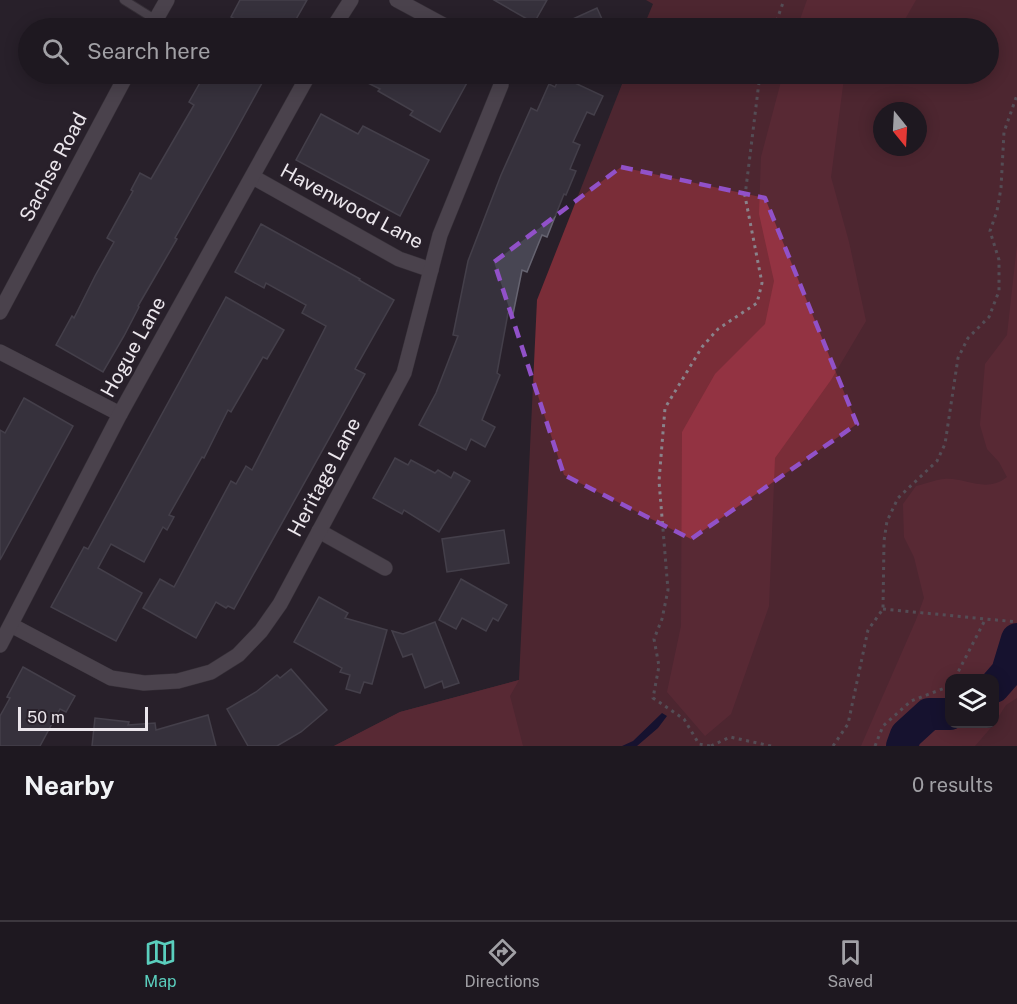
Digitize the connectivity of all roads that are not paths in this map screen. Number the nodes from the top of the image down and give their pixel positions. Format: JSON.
{"nodes":[{"id":1,"x":124,"y":0,"type":"edge"},
{"id":2,"x":166,"y":0,"type":"edge"},
{"id":3,"x":351,"y":0,"type":"edge"},
{"id":4,"x":397,"y":0,"type":"edge"},
{"id":5,"x":146,"y":18,"type":"edge"},
{"id":6,"x":156,"y":18,"type":"edge"},
{"id":7,"x":339,"y":18,"type":"edge"},
{"id":8,"x":430,"y":18,"type":"edge"},
{"id":9,"x":122,"y":84,"type":"edge"},
{"id":10,"x":304,"y":84,"type":"edge"},
{"id":11,"x":501,"y":84,"type":"edge"},
{"id":12,"x":253,"y":177,"type":"junction"},
{"id":13,"x":431,"y":270,"type":"junction"},
{"id":14,"x":0,"y":312,"type":"edge"},
{"id":15,"x":0,"y":352,"type":"edge"},
{"id":16,"x":120,"y":414,"type":"junction"},
{"id":17,"x":319,"y":531,"type":"junction"},
{"id":18,"x":385,"y":568,"type":"dead end"},
{"id":19,"x":11,"y":625,"type":"junction"},
{"id":20,"x":0,"y":645,"type":"edge"}],
"edges":[{"from":1,"to":5,"type":"lane"},
{"from":2,"to":6,"type":"street"},
{"from":3,"to":7,"type":"street"},
{"from":4,"to":8,"type":"street"},
{"from":9,"to":14,"type":"street","name":"Sachse Road"},
{"from":10,"to":12,"type":"street","name":"Hogue Lane"},
{"from":11,"to":13,"type":"street","name":"Heritage Lane"},
{"from":12,"to":13,"type":"street","name":"Havenwood Lane"},
{"from":12,"to":16,"type":"street","name":"Hogue Lane"},
{"from":13,"to":17,"type":"street","name":"Heritage Lane"},
{"from":15,"to":16,"type":"street"},
{"from":16,"to":19,"type":"street","name":"Hogue Lane"},
{"from":17,"to":18,"type":"street"},
{"from":17,"to":19,"type":"street","name":"Heritage Lane"},
{"from":19,"to":20,"type":"street","name":"Hogue Lane"}]}
